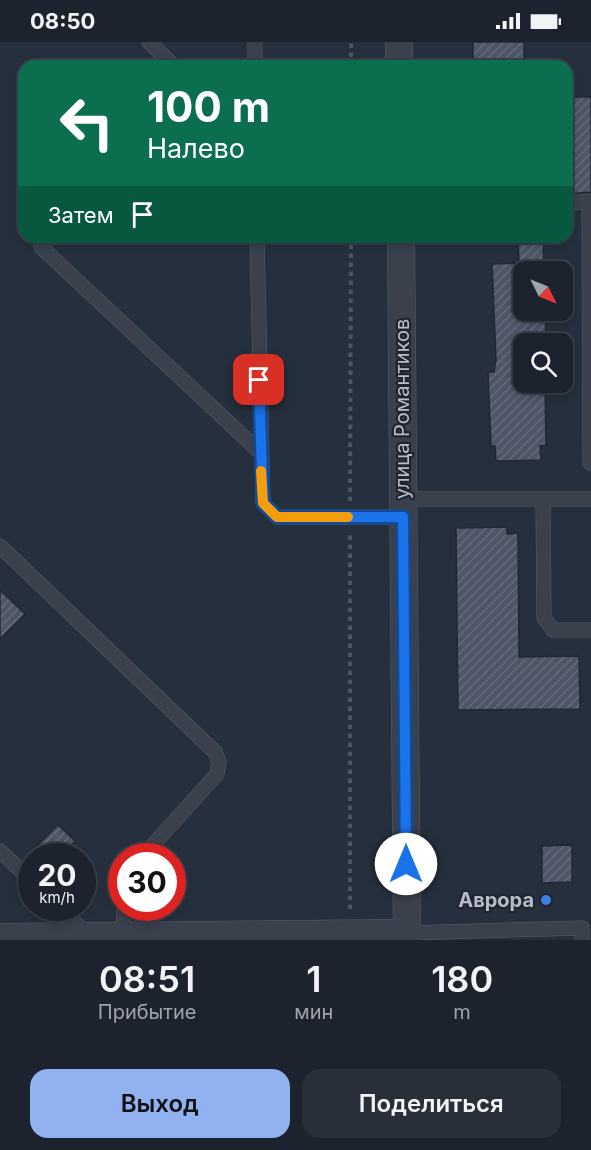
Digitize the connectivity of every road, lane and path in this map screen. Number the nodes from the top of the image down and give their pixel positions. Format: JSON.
{"nodes":[{"id":1,"x":149,"y":42,"type":"edge"},
{"id":2,"x":255,"y":42,"type":"edge"},
{"id":3,"x":351,"y":42,"type":"edge"},
{"id":4,"x":399,"y":42,"type":"edge"},
{"id":5,"x":168,"y":60,"type":"edge"},
{"id":6,"x":255,"y":60,"type":"edge"},
{"id":7,"x":351,"y":60,"type":"edge"},
{"id":8,"x":399,"y":60,"type":"edge"},
{"id":9,"x":590,"y":202,"type":"edge"},
{"id":10,"x":573,"y":203,"type":"edge"},
{"id":11,"x":256,"y":243,"type":"edge"},
{"id":12,"x":351,"y":243,"type":"edge"},
{"id":13,"x":401,"y":243,"type":"edge"},
{"id":14,"x":41,"y":247,"type":"dead end"},
{"id":15,"x":260,"y":452,"type":"junction"},
{"id":16,"x":590,"y":463,"type":"edge"},
{"id":17,"x":543,"y":499,"type":"junction"},
{"id":18,"x":591,"y":499,"type":"edge"},
{"id":19,"x":403,"y":508,"type":"junction"},
{"id":20,"x":350,"y":517,"type":"junction"},
{"id":21,"x":0,"y":546,"type":"edge"},
{"id":22,"x":591,"y":630,"type":"edge"},
{"id":23,"x":155,"y":843,"type":"edge"},
{"id":24,"x":0,"y":851,"type":"edge"},
{"id":25,"x":18,"y":868,"type":"edge"},
{"id":26,"x":73,"y":921,"type":"edge"},
{"id":27,"x":124,"y":921,"type":"edge"},
{"id":28,"x":350,"y":934,"type":"junction"},
{"id":29,"x":407,"y":936,"type":"edge"},
{"id":30,"x":91,"y":937,"type":"junction"},
{"id":31,"x":3,"y":938,"type":"edge"},
{"id":32,"x":123,"y":938,"type":"edge"},
{"id":33,"x":240,"y":938,"type":"edge"},
{"id":34,"x":582,"y":940,"type":"edge"}],
"edges":[{"from":1,"to":5,"type":"lane"},
{"from":2,"to":6,"type":"lane"},
{"from":3,"to":7,"type":"path"},
{"from":4,"to":8,"type":"street"},
{"from":9,"to":10,"type":"lane"},
{"from":9,"to":16,"type":"lane"},
{"from":11,"to":15,"type":"lane"},
{"from":12,"to":20,"type":"path"},
{"from":13,"to":19,"type":"street","name":"улица Романтиков"},
{"from":14,"to":15,"type":"lane"},
{"from":15,"to":20,"type":"lane"},
{"from":17,"to":18,"type":"lane"},
{"from":17,"to":19,"type":"lane"},
{"from":17,"to":22,"type":"lane"},
{"from":19,"to":20,"type":"lane"},
{"from":19,"to":29,"type":"street","name":"улица Романтиков"},
{"from":20,"to":28,"type":"path"},
{"from":21,"to":23,"type":"lane"},
{"from":24,"to":25,"type":"lane"},
{"from":26,"to":30,"type":"lane"},
{"from":27,"to":32,"type":"lane"},
{"from":28,"to":29,"type":"street"},
{"from":28,"to":33,"type":"street"},
{"from":29,"to":34,"type":"lane"},
{"from":30,"to":31,"type":"street"},
{"from":30,"to":32,"type":"street"},
{"from":32,"to":33,"type":"street"}]}
